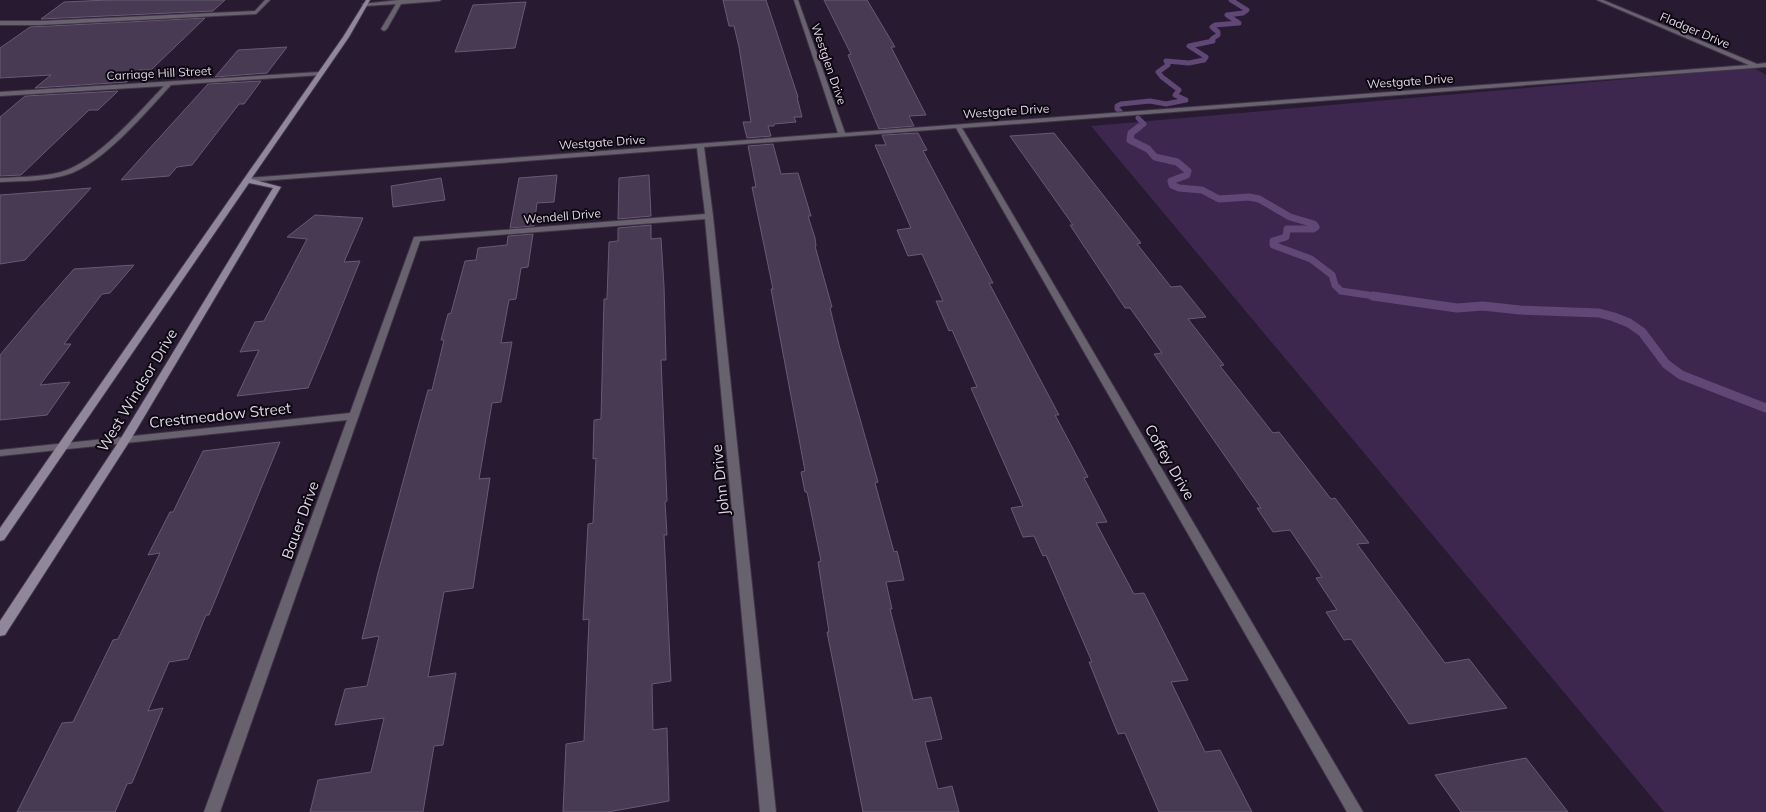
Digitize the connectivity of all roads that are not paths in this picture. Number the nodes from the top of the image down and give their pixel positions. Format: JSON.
{"nodes":[{"id":1,"x":268,"y":0,"type":"edge"},
{"id":2,"x":438,"y":0,"type":"edge"},
{"id":3,"x":796,"y":0,"type":"edge"},
{"id":4,"x":1599,"y":0,"type":"edge"},
{"id":5,"x":400,"y":1,"type":"edge"},
{"id":6,"x":367,"y":2,"type":"edge"},
{"id":7,"x":0,"y":23,"type":"edge"},
{"id":8,"x":384,"y":29,"type":"dead end"},
{"id":9,"x":1766,"y":65,"type":"edge"},
{"id":10,"x":1756,"y":66,"type":"junction"},
{"id":11,"x":319,"y":74,"type":"junction"},
{"id":12,"x":169,"y":84,"type":"junction"},
{"id":13,"x":0,"y":94,"type":"edge"},
{"id":14,"x":958,"y":126,"type":"junction"},
{"id":15,"x":842,"y":134,"type":"junction"},
{"id":16,"x":700,"y":146,"type":"junction"},
{"id":17,"x":0,"y":180,"type":"edge"},
{"id":18,"x":247,"y":180,"type":"junction"},
{"id":19,"x":709,"y":216,"type":"junction"},
{"id":20,"x":417,"y":239,"type":"joint"},
{"id":21,"x":354,"y":416,"type":"junction"},
{"id":22,"x":126,"y":439,"type":"junction"},
{"id":23,"x":64,"y":446,"type":"junction"},
{"id":24,"x":0,"y":453,"type":"edge"},
{"id":25,"x":0,"y":537,"type":"edge"},
{"id":26,"x":0,"y":631,"type":"edge"},
{"id":27,"x":212,"y":812,"type":"edge"},
{"id":28,"x":768,"y":812,"type":"edge"},
{"id":29,"x":1355,"y":812,"type":"edge"}],
"edges":[{"from":1,"to":7,"type":"street"},
{"from":2,"to":5,"type":"street"},
{"from":3,"to":15,"type":"street","name":"Westglen Drive"},
{"from":4,"to":10,"type":"street","name":"Fladger Drive"},
{"from":5,"to":6,"type":"street"},
{"from":5,"to":8,"type":"street"},
{"from":6,"to":11,"type":"street","name":"West Windsor Drive"},
{"from":9,"to":10,"type":"street","name":"Westgate Drive"},
{"from":10,"to":14,"type":"street","name":"Westgate Drive"},
{"from":11,"to":12,"type":"street","name":"Carriage Hill Street"},
{"from":11,"to":18,"type":"street","name":"West Windsor Drive"},
{"from":12,"to":13,"type":"street","name":"Carriage Hill Street"},
{"from":12,"to":17,"type":"street"},
{"from":14,"to":15,"type":"street","name":"Westgate Drive"},
{"from":14,"to":29,"type":"street","name":"Coffey Drive"},
{"from":15,"to":16,"type":"street","name":"Westgate Drive"},
{"from":16,"to":18,"type":"street","name":"Westgate Drive"},
{"from":16,"to":19,"type":"street","name":"John Drive"},
{"from":18,"to":22,"type":"street","name":"West Windsor Drive"},
{"from":18,"to":23,"type":"street","name":"West Windsor Drive"},
{"from":19,"to":20,"type":"street","name":"Wendell Drive"},
{"from":19,"to":28,"type":"street","name":"John Drive"},
{"from":20,"to":21,"type":"street","name":"Bauer Drive"},
{"from":21,"to":22,"type":"street","name":"Crestmeadow Street"},
{"from":21,"to":27,"type":"street","name":"Bauer Drive"},
{"from":22,"to":23,"type":"street","name":"Crestmeadow Street"},
{"from":22,"to":26,"type":"street","name":"West Windsor Drive"},
{"from":23,"to":24,"type":"street","name":"Crestmeadow Street"},
{"from":23,"to":25,"type":"street","name":"West Windsor Drive"}]}
